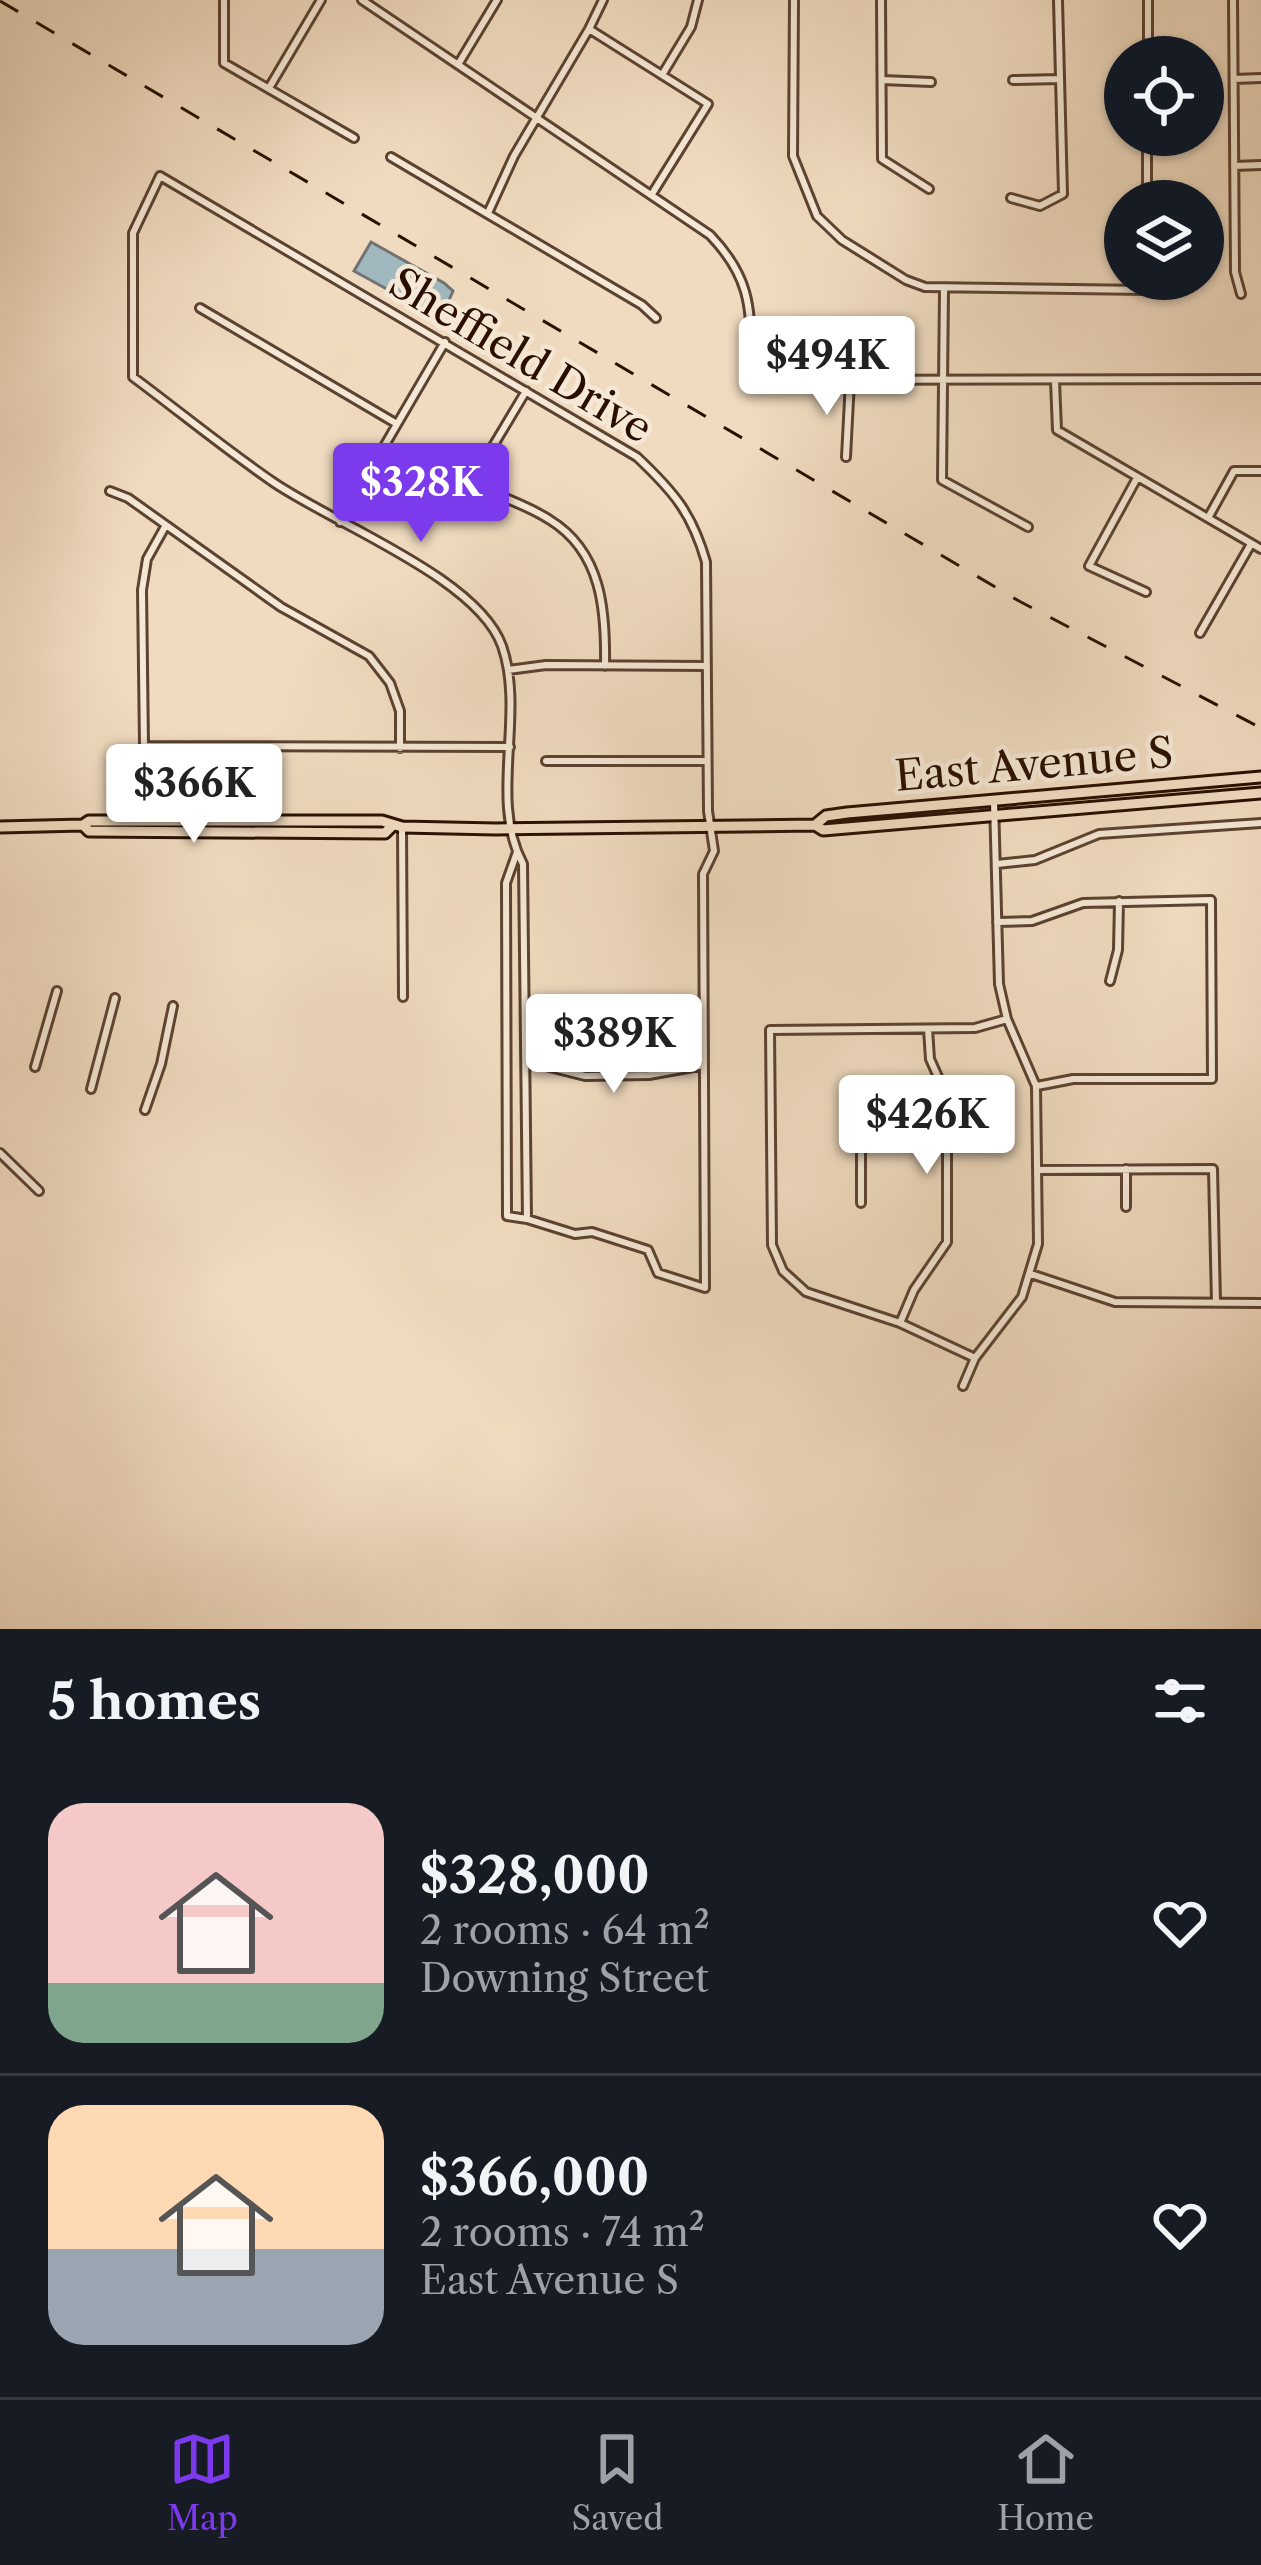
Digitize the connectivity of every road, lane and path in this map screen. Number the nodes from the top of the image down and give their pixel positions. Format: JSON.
{"nodes":[{"id":1,"x":224,"y":0,"type":"edge"},
{"id":2,"x":321,"y":0,"type":"edge"},
{"id":3,"x":362,"y":0,"type":"edge"},
{"id":4,"x":497,"y":0,"type":"edge"},
{"id":5,"x":602,"y":0,"type":"edge"},
{"id":6,"x":698,"y":0,"type":"edge"},
{"id":7,"x":794,"y":0,"type":"edge"},
{"id":8,"x":881,"y":0,"type":"edge"},
{"id":9,"x":1058,"y":0,"type":"edge"},
{"id":10,"x":1148,"y":0,"type":"edge"},
{"id":11,"x":1233,"y":0,"type":"edge"},
{"id":12,"x":590,"y":29,"type":"junction"},
{"id":13,"x":1148,"y":36,"type":"edge"},
{"id":14,"x":458,"y":64,"type":"junction"},
{"id":15,"x":662,"y":75,"type":"junction"},
{"id":16,"x":1261,"y":78,"type":"edge"},
{"id":17,"x":1060,"y":79,"type":"junction"},
{"id":18,"x":1234,"y":79,"type":"junction"},
{"id":19,"x":882,"y":80,"type":"junction"},
{"id":20,"x":1013,"y":80,"type":"dead end"},
{"id":21,"x":931,"y":82,"type":"dead end"},
{"id":22,"x":269,"y":88,"type":"junction"},
{"id":23,"x":536,"y":117,"type":"junction"},
{"id":24,"x":354,"y":138,"type":"dead end"},
{"id":25,"x":391,"y":158,"type":"dead end"},
{"id":26,"x":1261,"y":165,"type":"edge"},
{"id":27,"x":1234,"y":166,"type":"junction"},
{"id":28,"x":928,"y":189,"type":"dead end"},
{"id":29,"x":652,"y":194,"type":"junction"},
{"id":30,"x":1011,"y":198,"type":"dead end"},
{"id":31,"x":488,"y":213,"type":"junction"},
{"id":32,"x":944,"y":290,"type":"junction"},
{"id":33,"x":1104,"y":290,"type":"edge"},
{"id":34,"x":1241,"y":294,"type":"dead end"},
{"id":35,"x":200,"y":308,"type":"dead end"},
{"id":36,"x":656,"y":318,"type":"dead end"},
{"id":37,"x":445,"y":342,"type":"junction"},
{"id":38,"x":1261,"y":379,"type":"edge"},
{"id":39,"x":850,"y":381,"type":"junction"},
{"id":40,"x":941,"y":381,"type":"junction"},
{"id":41,"x":1055,"y":381,"type":"junction"},
{"id":42,"x":526,"y":391,"type":"junction"},
{"id":43,"x":397,"y":424,"type":"junction"},
{"id":44,"x":846,"y":458,"type":"dead end"},
{"id":45,"x":1261,"y":471,"type":"edge"},
{"id":46,"x":1137,"y":478,"type":"junction"},
{"id":47,"x":110,"y":491,"type":"dead end"},
{"id":48,"x":1208,"y":518,"type":"junction"},
{"id":49,"x":340,"y":522,"type":"junction"},
{"id":50,"x":166,"y":525,"type":"junction"},
{"id":51,"x":1028,"y":527,"type":"dead end"},
{"id":52,"x":1251,"y":544,"type":"junction"},
{"id":53,"x":1261,"y":549,"type":"edge"},
{"id":54,"x":1146,"y":592,"type":"dead end"},
{"id":55,"x":1200,"y":633,"type":"dead end"},
{"id":56,"x":605,"y":666,"type":"junction"},
{"id":57,"x":707,"y":666,"type":"junction"},
{"id":58,"x":508,"y":670,"type":"junction"},
{"id":59,"x":202,"y":747,"type":"junction"},
{"id":60,"x":510,"y":747,"type":"junction"},
{"id":61,"x":400,"y":748,"type":"junction"},
{"id":62,"x":546,"y":760,"type":"dead end"},
{"id":63,"x":707,"y":760,"type":"junction"},
{"id":64,"x":1261,"y":777,"type":"edge"},
{"id":65,"x":1261,"y":794,"type":"edge"},
{"id":66,"x":994,"y":802,"type":"junction"},
{"id":67,"x":995,"y":817,"type":"junction"},
{"id":68,"x":203,"y":820,"type":"junction"},
{"id":69,"x":1261,"y":823,"type":"edge"},
{"id":70,"x":815,"y":824,"type":"junction"},
{"id":71,"x":82,"y":825,"type":"junction"},
{"id":72,"x":0,"y":827,"type":"edge"},
{"id":73,"x":397,"y":827,"type":"junction"},
{"id":74,"x":711,"y":827,"type":"junction"},
{"id":75,"x":510,"y":829,"type":"junction"},
{"id":76,"x":147,"y":831,"type":"junction"},
{"id":77,"x":517,"y":852,"type":"junction"},
{"id":78,"x":997,"y":864,"type":"junction"},
{"id":79,"x":1119,"y":902,"type":"junction"},
{"id":80,"x":998,"y":922,"type":"junction"},
{"id":81,"x":1110,"y":980,"type":"dead end"},
{"id":82,"x":57,"y":991,"type":"dead end"},
{"id":83,"x":115,"y":998,"type":"dead end"},
{"id":84,"x":403,"y":998,"type":"dead end"},
{"id":85,"x":172,"y":1006,"type":"dead end"},
{"id":86,"x":1007,"y":1018,"type":"junction"},
{"id":87,"x":928,"y":1029,"type":"junction"},
{"id":88,"x":526,"y":1061,"type":"junction"},
{"id":89,"x":704,"y":1065,"type":"junction"},
{"id":90,"x":35,"y":1067,"type":"dead end"},
{"id":91,"x":1036,"y":1086,"type":"junction"},
{"id":92,"x":92,"y":1089,"type":"dead end"},
{"id":93,"x":145,"y":1110,"type":"dead end"},
{"id":94,"x":948,"y":1119,"type":"junction"},
{"id":95,"x":0,"y":1153,"type":"edge"},
{"id":96,"x":1126,"y":1169,"type":"junction"},
{"id":97,"x":1037,"y":1170,"type":"junction"},
{"id":98,"x":39,"y":1191,"type":"dead end"},
{"id":99,"x":861,"y":1203,"type":"dead end"},
{"id":100,"x":1126,"y":1207,"type":"dead end"},
{"id":101,"x":527,"y":1219,"type":"junction"},
{"id":102,"x":1031,"y":1274,"type":"junction"},
{"id":103,"x":1261,"y":1303,"type":"edge"},
{"id":104,"x":1216,"y":1304,"type":"junction"},
{"id":105,"x":900,"y":1323,"type":"junction"},
{"id":106,"x":975,"y":1358,"type":"junction"},
{"id":107,"x":963,"y":1387,"type":"dead end"}],
"edges":[{"from":1,"to":22,"type":"street"},
{"from":2,"to":22,"type":"street"},
{"from":3,"to":14,"type":"street"},
{"from":4,"to":14,"type":"street"},
{"from":5,"to":12,"type":"street"},
{"from":6,"to":15,"type":"street"},
{"from":7,"to":32,"type":"street"},
{"from":8,"to":19,"type":"street"},
{"from":9,"to":17,"type":"street"},
{"from":10,"to":13,"type":"street"},
{"from":11,"to":18,"type":"street"},
{"from":12,"to":15,"type":"street"},
{"from":12,"to":23,"type":"street"},
{"from":14,"to":23,"type":"street"},
{"from":15,"to":29,"type":"street"},
{"from":16,"to":18,"type":"street"},
{"from":17,"to":20,"type":"street"},
{"from":17,"to":30,"type":"street"},
{"from":18,"to":27,"type":"street"},
{"from":19,"to":21,"type":"street"},
{"from":19,"to":28,"type":"street"},
{"from":22,"to":24,"type":"street"},
{"from":23,"to":29,"type":"street"},
{"from":23,"to":31,"type":"street"},
{"from":25,"to":31,"type":"street"},
{"from":26,"to":27,"type":"street"},
{"from":27,"to":34,"type":"street"},
{"from":29,"to":39,"type":"street"},
{"from":31,"to":36,"type":"street"},
{"from":32,"to":33,"type":"street"},
{"from":32,"to":40,"type":"street"},
{"from":35,"to":43,"type":"street"},
{"from":37,"to":42,"type":"street","name":"Sheffield Drive"},
{"from":37,"to":43,"type":"street"},
{"from":37,"to":49,"type":"street","name":"Sheffield Drive"},
{"from":38,"to":41,"type":"street"},
{"from":39,"to":40,"type":"street"},
{"from":39,"to":44,"type":"street"},
{"from":40,"to":41,"type":"street"},
{"from":40,"to":51,"type":"street"},
{"from":41,"to":46,"type":"street"},
{"from":42,"to":56,"type":"street"},
{"from":42,"to":57,"type":"street","name":"Sheffield Drive"},
{"from":43,"to":49,"type":"street"},
{"from":45,"to":48,"type":"street"},
{"from":46,"to":48,"type":"street"},
{"from":46,"to":54,"type":"street"},
{"from":47,"to":50,"type":"street"},
{"from":48,"to":52,"type":"street"},
{"from":49,"to":58,"type":"street"},
{"from":50,"to":59,"type":"street"},
{"from":50,"to":61,"type":"street"},
{"from":52,"to":53,"type":"street"},
{"from":52,"to":55,"type":"street"},
{"from":56,"to":57,"type":"street"},
{"from":56,"to":58,"type":"street"},
{"from":57,"to":63,"type":"street","name":"Sheffield Drive"},
{"from":58,"to":60,"type":"street"},
{"from":59,"to":61,"type":"street"},
{"from":59,"to":68,"type":"street"},
{"from":60,"to":61,"type":"street"},
{"from":60,"to":75,"type":"street"},
{"from":62,"to":63,"type":"street"},
{"from":63,"to":74,"type":"street","name":"Sheffield Drive"},
{"from":64,"to":66,"type":"main road","name":"East Avenue S"},
{"from":65,"to":67,"type":"main road","name":"East Avenue S"},
{"from":66,"to":67,"type":"street"},
{"from":66,"to":70,"type":"main road","name":"East Avenue S"},
{"from":67,"to":70,"type":"main road","name":"East Avenue S"},
{"from":67,"to":78,"type":"street"},
{"from":68,"to":71,"type":"main road","name":"East Avenue S"},
{"from":68,"to":73,"type":"main road","name":"East Avenue S"},
{"from":68,"to":76,"type":"street"},
{"from":69,"to":78,"type":"street"},
{"from":70,"to":74,"type":"main road","name":"East Avenue S"},
{"from":71,"to":72,"type":"main road","name":"East Avenue S"},
{"from":71,"to":76,"type":"main road","name":"East Avenue S"},
{"from":73,"to":75,"type":"main road","name":"East Avenue S"},
{"from":73,"to":76,"type":"main road","name":"East Avenue S"},
{"from":73,"to":84,"type":"street"},
{"from":74,"to":75,"type":"main road","name":"East Avenue S"},
{"from":74,"to":89,"type":"street","name":"Sheffield Drive"},
{"from":75,"to":77,"type":"street"},
{"from":77,"to":88,"type":"street"},
{"from":77,"to":101,"type":"street"},
{"from":78,"to":80,"type":"street"},
{"from":79,"to":80,"type":"street"},
{"from":79,"to":81,"type":"street"},
{"from":79,"to":91,"type":"street"},
{"from":80,"to":86,"type":"street"},
{"from":82,"to":90,"type":"street"},
{"from":83,"to":92,"type":"street"},
{"from":85,"to":93,"type":"street"},
{"from":86,"to":87,"type":"street"},
{"from":86,"to":91,"type":"street"},
{"from":87,"to":94,"type":"street"},
{"from":87,"to":105,"type":"street"},
{"from":88,"to":89,"type":"street"},
{"from":88,"to":101,"type":"street"},
{"from":89,"to":101,"type":"street","name":"Sheffield Drive"},
{"from":91,"to":97,"type":"street"},
{"from":94,"to":99,"type":"street"},
{"from":94,"to":105,"type":"street"},
{"from":95,"to":98,"type":"street"},
{"from":96,"to":97,"type":"street"},
{"from":96,"to":100,"type":"street"},
{"from":96,"to":104,"type":"street"},
{"from":97,"to":102,"type":"street"},
{"from":102,"to":104,"type":"street"},
{"from":102,"to":106,"type":"street"},
{"from":103,"to":104,"type":"street"},
{"from":105,"to":106,"type":"street"},
{"from":106,"to":107,"type":"street"}]}
